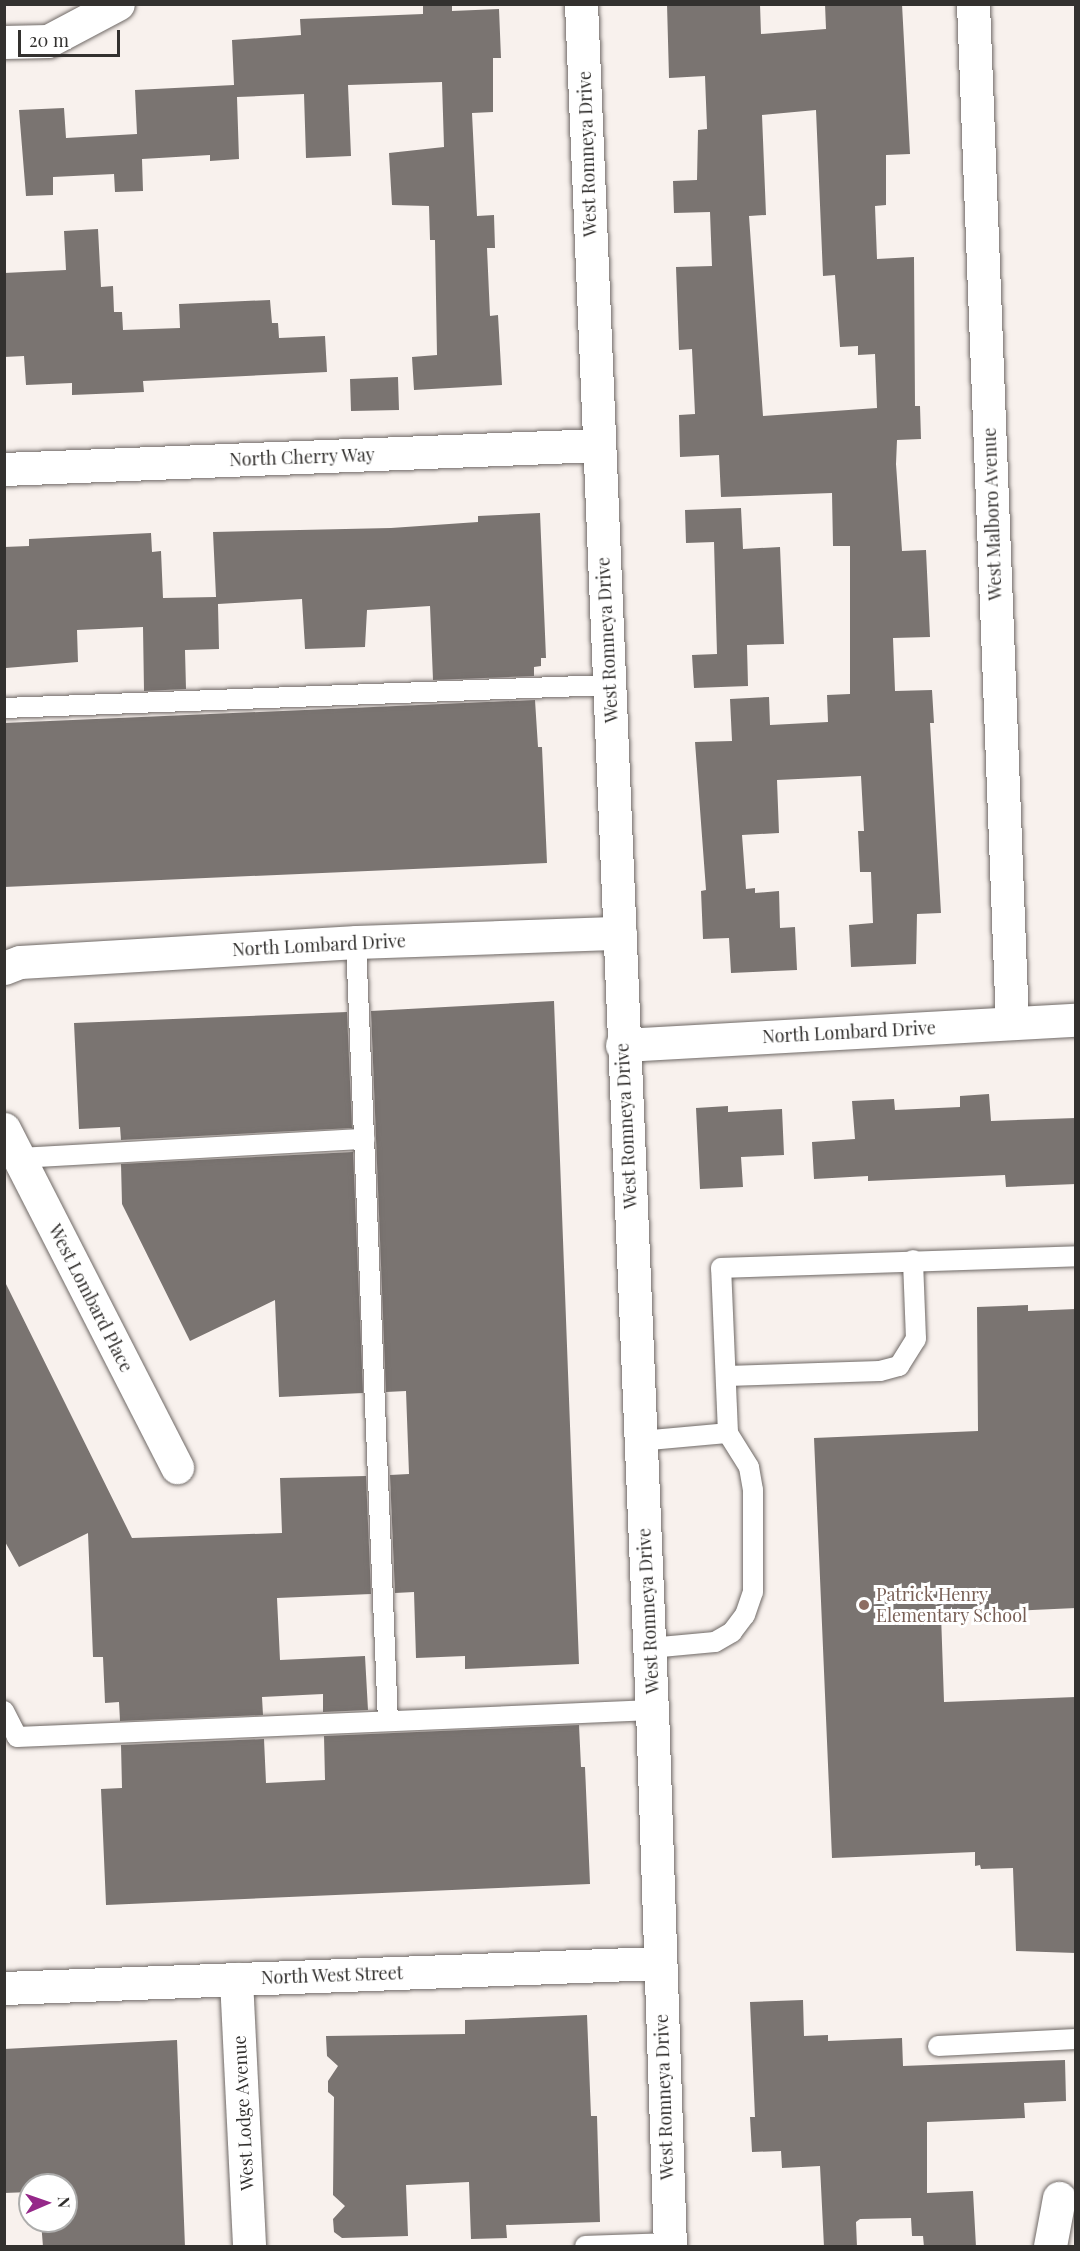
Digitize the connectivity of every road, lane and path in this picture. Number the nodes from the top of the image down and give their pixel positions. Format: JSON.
{"nodes":[{"id":1,"x":118,"y":4,"type":"edge"},
{"id":2,"x":581,"y":4,"type":"edge"},
{"id":3,"x":973,"y":4,"type":"edge"},
{"id":4,"x":4,"y":42,"type":"edge"},
{"id":5,"x":598,"y":445,"type":"junction"},
{"id":6,"x":4,"y":469,"type":"edge"},
{"id":7,"x":609,"y":685,"type":"junction"},
{"id":8,"x":4,"y":708,"type":"edge"},
{"id":9,"x":620,"y":933,"type":"junction"},
{"id":10,"x":356,"y":942,"type":"junction"},
{"id":11,"x":12,"y":965,"type":"edge"},
{"id":12,"x":1076,"y":1020,"type":"edge"},
{"id":13,"x":1012,"y":1023,"type":"junction"},
{"id":14,"x":622,"y":1045,"type":"junction"},
{"id":15,"x":4,"y":1129,"type":"edge"},
{"id":16,"x":364,"y":1138,"type":"junction"},
{"id":17,"x":20,"y":1158,"type":"junction"},
{"id":18,"x":1076,"y":1256,"type":"edge"},
{"id":19,"x":913,"y":1260,"type":"junction"},
{"id":20,"x":728,"y":1376,"type":"junction"},
{"id":21,"x":728,"y":1433,"type":"junction"},
{"id":22,"x":640,"y":1441,"type":"junction"},
{"id":23,"x":177,"y":1467,"type":"dead end"},
{"id":24,"x":650,"y":1648,"type":"junction"},
{"id":25,"x":652,"y":1710,"type":"junction"},
{"id":26,"x":4,"y":1711,"type":"edge"},
{"id":27,"x":388,"y":1721,"type":"junction"},
{"id":28,"x":659,"y":1963,"type":"junction"},
{"id":29,"x":236,"y":1979,"type":"junction"},
{"id":30,"x":4,"y":1988,"type":"edge"},
{"id":31,"x":1076,"y":2039,"type":"edge"},
{"id":32,"x":938,"y":2046,"type":"dead end"},
{"id":33,"x":1059,"y":2198,"type":"dead end"},
{"id":34,"x":670,"y":2245,"type":"edge"},
{"id":35,"x":249,"y":2247,"type":"edge"},
{"id":36,"x":585,"y":2247,"type":"edge"},
{"id":37,"x":1050,"y":2247,"type":"edge"}],
"edges":[{"from":1,"to":4,"type":"street"},
{"from":2,"to":5,"type":"street","name":"West Romneya Drive"},
{"from":3,"to":13,"type":"street","name":"West Malboro Avenue"},
{"from":5,"to":6,"type":"street","name":"North Cherry Way"},
{"from":5,"to":7,"type":"street","name":"West Romneya Drive"},
{"from":7,"to":8,"type":"lane"},
{"from":7,"to":9,"type":"street","name":"West Romneya Drive"},
{"from":9,"to":10,"type":"street","name":"North Lombard Drive"},
{"from":9,"to":14,"type":"street","name":"West Romneya Drive"},
{"from":10,"to":11,"type":"street","name":"North Lombard Drive"},
{"from":10,"to":16,"type":"lane"},
{"from":12,"to":13,"type":"street","name":"North Lombard Drive"},
{"from":13,"to":14,"type":"street","name":"North Lombard Drive"},
{"from":14,"to":22,"type":"street","name":"West Romneya Drive"},
{"from":15,"to":17,"type":"street","name":"West Lombard Place"},
{"from":16,"to":17,"type":"lane"},
{"from":16,"to":27,"type":"lane"},
{"from":17,"to":23,"type":"street","name":"West Lombard Place"},
{"from":18,"to":19,"type":"lane"},
{"from":19,"to":20,"type":"lane"},
{"from":19,"to":20,"type":"lane"},
{"from":20,"to":21,"type":"lane"},
{"from":21,"to":22,"type":"lane"},
{"from":21,"to":24,"type":"lane"},
{"from":22,"to":24,"type":"street","name":"West Romneya Drive"},
{"from":24,"to":25,"type":"street","name":"West Romneya Drive"},
{"from":25,"to":27,"type":"lane"},
{"from":25,"to":28,"type":"street","name":"West Romneya Drive"},
{"from":26,"to":27,"type":"lane"},
{"from":28,"to":29,"type":"street","name":"North West Street"},
{"from":28,"to":34,"type":"street","name":"West Romneya Drive"},
{"from":29,"to":30,"type":"street","name":"North West Street"},
{"from":29,"to":35,"type":"street","name":"West Lodge Avenue"},
{"from":31,"to":32,"type":"lane"},
{"from":33,"to":37,"type":"street"},
{"from":34,"to":36,"type":"lane"}]}
